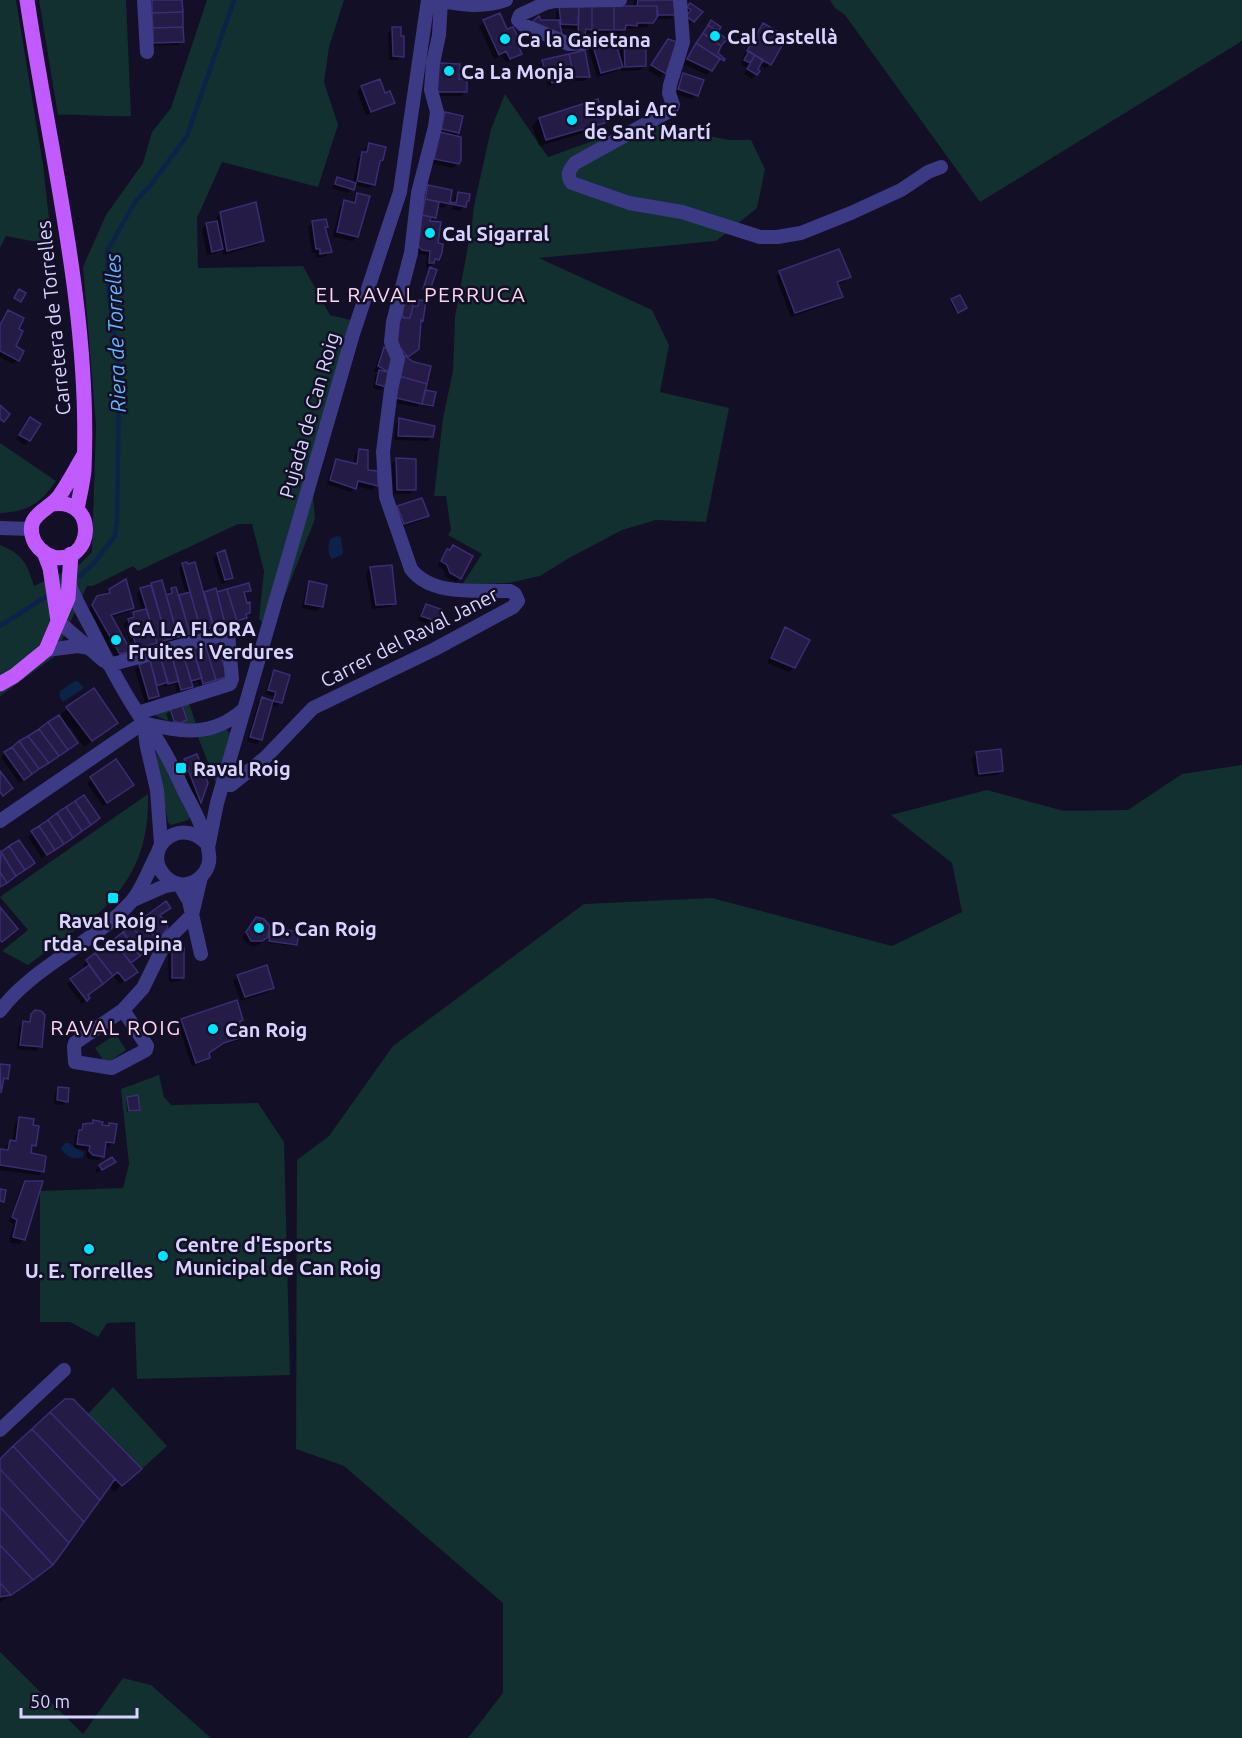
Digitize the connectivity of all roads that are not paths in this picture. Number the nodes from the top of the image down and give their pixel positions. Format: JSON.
{"nodes":[{"id":1,"x":27,"y":0,"type":"edge"},
{"id":2,"x":144,"y":0,"type":"edge"},
{"id":3,"x":434,"y":0,"type":"edge"},
{"id":4,"x":506,"y":0,"type":"edge"},
{"id":5,"x":620,"y":0,"type":"edge"},
{"id":6,"x":680,"y":0,"type":"edge"},
{"id":7,"x":586,"y":43,"type":"dead end"},
{"id":8,"x":147,"y":52,"type":"dead end"},
{"id":9,"x":941,"y":167,"type":"dead end"},
{"id":10,"x":84,"y":455,"type":"junction"},
{"id":11,"x":52,"y":504,"type":"junction"},
{"id":12,"x":77,"y":510,"type":"junction"},
{"id":13,"x":0,"y":528,"type":"edge"},
{"id":14,"x":32,"y":529,"type":"junction"},
{"id":15,"x":44,"y":552,"type":"junction"},
{"id":16,"x":71,"y":554,"type":"junction"},
{"id":17,"x":69,"y":583,"type":"junction"},
{"id":18,"x":58,"y":621,"type":"junction"},
{"id":19,"x":89,"y":648,"type":"junction"},
{"id":20,"x":46,"y":650,"type":"junction"},
{"id":21,"x":109,"y":665,"type":"junction"},
{"id":22,"x":0,"y":684,"type":"edge"},
{"id":23,"x":244,"y":709,"type":"junction"},
{"id":24,"x":141,"y":718,"type":"junction"},
{"id":25,"x":222,"y":785,"type":"junction"},
{"id":26,"x":217,"y":803,"type":"junction"},
{"id":27,"x":198,"y":819,"type":"junction"},
{"id":28,"x":0,"y":820,"type":"edge"},
{"id":29,"x":184,"y":832,"type":"junction"},
{"id":30,"x":206,"y":845,"type":"junction"},
{"id":31,"x":159,"y":848,"type":"junction"},
{"id":32,"x":201,"y":877,"type":"junction"},
{"id":33,"x":178,"y":884,"type":"junction"},
{"id":34,"x":133,"y":900,"type":"junction"},
{"id":35,"x":192,"y":915,"type":"junction"},
{"id":36,"x":201,"y":954,"type":"dead end"},
{"id":37,"x":123,"y":1010,"type":"junction"},
{"id":38,"x":0,"y":1011,"type":"edge"},
{"id":39,"x":64,"y":1370,"type":"dead end"},
{"id":40,"x":0,"y":1430,"type":"edge"}],
"edges":[{"from":1,"to":10,"type":"main road","name":"Carretera de Torrelles"},
{"from":2,"to":8,"type":"street"},
{"from":3,"to":4,"type":"street"},
{"from":3,"to":23,"type":"street","name":"Pujada de Can Roig"},
{"from":3,"to":25,"type":"street","name":"Carrer del Raval Janer"},
{"from":5,"to":7,"type":"street"},
{"from":6,"to":9,"type":"street"},
{"from":10,"to":11,"type":"main road","name":"Carretera de Torrelles"},
{"from":10,"to":12,"type":"main road","name":"Carretera de Torrelles"},
{"from":11,"to":12,"type":"main road"},
{"from":11,"to":14,"type":"main road","name":"Carretera de Torrelles"},
{"from":12,"to":16,"type":"main road","name":"Carretera de Torrelles"},
{"from":13,"to":14,"type":"street"},
{"from":14,"to":15,"type":"main road"},
{"from":15,"to":16,"type":"main road"},
{"from":15,"to":18,"type":"main road"},
{"from":16,"to":17,"type":"main road","name":"Carretera de Torrelles"},
{"from":17,"to":18,"type":"main road","name":"Carretera de Torrelles"},
{"from":17,"to":21,"type":"street"},
{"from":18,"to":19,"type":"street"},
{"from":18,"to":20,"type":"main road","name":"Carretera de Torrelles"},
{"from":19,"to":20,"type":"street"},
{"from":19,"to":21,"type":"street"},
{"from":20,"to":22,"type":"main road","name":"Carretera de Torrelles"},
{"from":21,"to":24,"type":"street"},
{"from":21,"to":24,"type":"street"},
{"from":23,"to":24,"type":"street"},
{"from":23,"to":25,"type":"street","name":"Pujada de Can Roig"},
{"from":24,"to":27,"type":"street"},
{"from":24,"to":28,"type":"street"},
{"from":24,"to":31,"type":"street"},
{"from":25,"to":26,"type":"street","name":"Pujada de Can Roig"},
{"from":26,"to":27,"type":"street"},
{"from":26,"to":30,"type":"street","name":"Pujada de Can Roig"},
{"from":27,"to":29,"type":"street"},
{"from":27,"to":30,"type":"street"},
{"from":29,"to":30,"type":"street"},
{"from":29,"to":31,"type":"street"},
{"from":30,"to":32,"type":"street"},
{"from":31,"to":33,"type":"street"},
{"from":31,"to":34,"type":"street"},
{"from":32,"to":33,"type":"street"},
{"from":32,"to":35,"type":"street"},
{"from":33,"to":34,"type":"street"},
{"from":33,"to":35,"type":"street"},
{"from":34,"to":38,"type":"street"},
{"from":35,"to":36,"type":"street"},
{"from":35,"to":37,"type":"street"},
{"from":37,"to":37,"type":"street"},
{"from":39,"to":40,"type":"street"}]}
